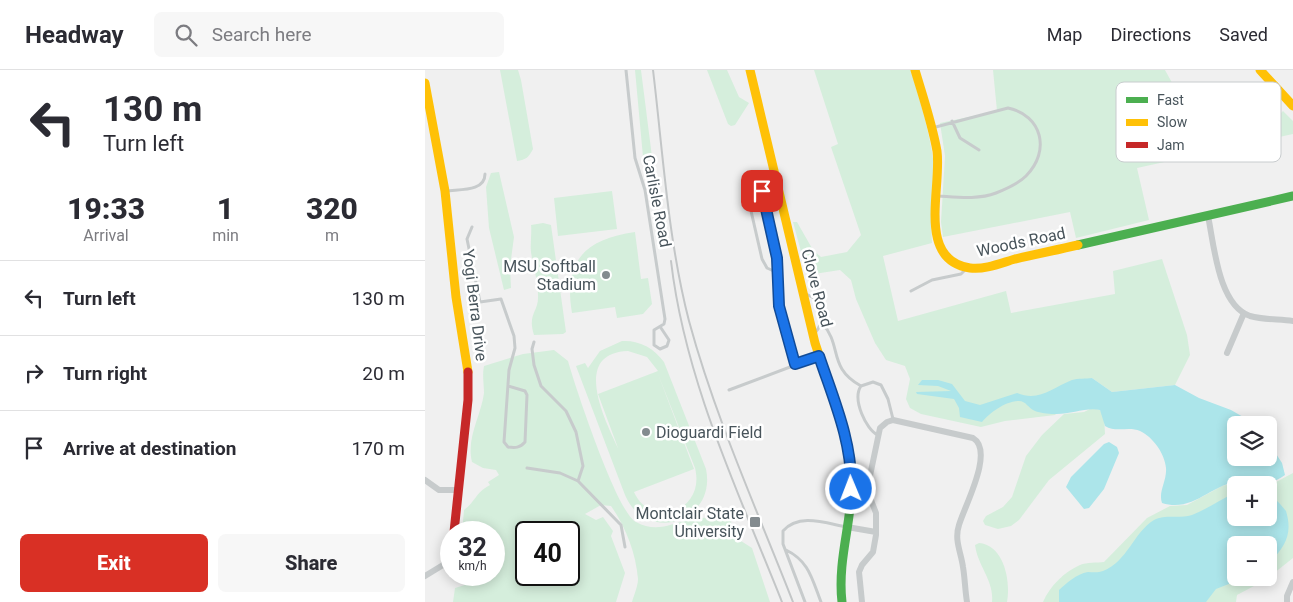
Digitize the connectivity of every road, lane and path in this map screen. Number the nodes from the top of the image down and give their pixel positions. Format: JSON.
{"nodes":[{"id":1,"x":626,"y":70,"type":"edge"},
{"id":2,"x":750,"y":70,"type":"edge"},
{"id":3,"x":915,"y":70,"type":"edge"},
{"id":4,"x":1260,"y":70,"type":"edge"},
{"id":5,"x":1271,"y":82,"type":"edge"},
{"id":6,"x":425,"y":83,"type":"edge"},
{"id":7,"x":1281,"y":93,"type":"edge"},
{"id":8,"x":1293,"y":106,"type":"edge"},
{"id":9,"x":952,"y":121,"type":"junction"},
{"id":10,"x":931,"y":128,"type":"junction"},
{"id":11,"x":979,"y":150,"type":"dead end"},
{"id":12,"x":485,"y":174,"type":"dead end"},
{"id":13,"x":445,"y":191,"type":"junction"},
{"id":14,"x":936,"y":196,"type":"junction"},
{"id":15,"x":1293,"y":196,"type":"edge"},
{"id":16,"x":1208,"y":216,"type":"junction"},
{"id":17,"x":472,"y":226,"type":"dead end"},
{"id":18,"x":968,"y":267,"type":"junction"},
{"id":19,"x":778,"y":273,"type":"junction"},
{"id":20,"x":911,"y":291,"type":"dead end"},
{"id":21,"x":801,"y":292,"type":"junction"},
{"id":22,"x":1244,"y":313,"type":"junction"},
{"id":23,"x":1293,"y":321,"type":"edge"},
{"id":24,"x":822,"y":323,"type":"junction"},
{"id":25,"x":661,"y":328,"type":"junction"},
{"id":26,"x":813,"y":336,"type":"junction"},
{"id":27,"x":534,"y":342,"type":"dead end"},
{"id":28,"x":1227,"y":354,"type":"dead end"},
{"id":29,"x":819,"y":356,"type":"junction"},
{"id":30,"x":795,"y":364,"type":"junction"},
{"id":31,"x":508,"y":386,"type":"junction"},
{"id":32,"x":861,"y":386,"type":"junction"},
{"id":33,"x":729,"y":390,"type":"dead end"},
{"id":34,"x":893,"y":420,"type":"junction"},
{"id":35,"x":878,"y":435,"type":"junction"},
{"id":36,"x":527,"y":468,"type":"dead end"},
{"id":37,"x":425,"y":480,"type":"edge"},
{"id":38,"x":578,"y":481,"type":"junction"},
{"id":39,"x":458,"y":490,"type":"junction"},
{"id":40,"x":455,"y":521,"type":"edge"},
{"id":41,"x":847,"y":527,"type":"junction"},
{"id":42,"x":877,"y":532,"type":"junction"},
{"id":43,"x":625,"y":547,"type":"dead end"},
{"id":44,"x":786,"y":550,"type":"junction"},
{"id":45,"x":440,"y":567,"type":"edge"},
{"id":46,"x":425,"y":576,"type":"edge"},
{"id":47,"x":1293,"y":582,"type":"edge"},
{"id":48,"x":805,"y":602,"type":"edge"},
{"id":49,"x":821,"y":602,"type":"edge"},
{"id":50,"x":842,"y":602,"type":"edge"},
{"id":51,"x":862,"y":602,"type":"edge"},
{"id":52,"x":967,"y":602,"type":"edge"},
{"id":53,"x":1287,"y":602,"type":"edge"}],
"edges":[{"from":1,"to":25,"type":"lane","name":"Carlisle Road"},
{"from":2,"to":21,"type":"street","name":"Clove Road"},
{"from":3,"to":10,"type":"street","name":"Woods Road"},
{"from":4,"to":5,"type":"street"},
{"from":6,"to":13,"type":"street","name":"Yogi Berra Drive"},
{"from":7,"to":8,"type":"street"},
{"from":9,"to":10,"type":"lane"},
{"from":9,"to":11,"type":"lane"},
{"from":9,"to":14,"type":"lane"},
{"from":10,"to":14,"type":"street","name":"Woods Road"},
{"from":12,"to":13,"type":"lane"},
{"from":13,"to":39,"type":"street","name":"Yogi Berra Drive"},
{"from":14,"to":18,"type":"street","name":"Woods Road"},
{"from":15,"to":16,"type":"street","name":"Woods Road"},
{"from":16,"to":18,"type":"street","name":"Woods Road"},
{"from":16,"to":22,"type":"street"},
{"from":17,"to":31,"type":"lane"},
{"from":18,"to":20,"type":"lane"},
{"from":19,"to":19,"type":"lane"},
{"from":19,"to":30,"type":"lane"},
{"from":21,"to":24,"type":"lane"},
{"from":21,"to":26,"type":"street","name":"Clove Road"},
{"from":22,"to":23,"type":"street"},
{"from":22,"to":28,"type":"street"},
{"from":24,"to":26,"type":"lane"},
{"from":24,"to":32,"type":"lane"},
{"from":25,"to":25,"type":"lane"},
{"from":26,"to":29,"type":"street","name":"Clove Road"},
{"from":27,"to":38,"type":"lane"},
{"from":29,"to":30,"type":"lane"},
{"from":29,"to":41,"type":"street","name":"Clove Road"},
{"from":30,"to":33,"type":"lane"},
{"from":31,"to":31,"type":"lane"},
{"from":32,"to":34,"type":"lane"},
{"from":32,"to":35,"type":"lane"},
{"from":34,"to":35,"type":"street"},
{"from":34,"to":52,"type":"street"},
{"from":35,"to":42,"type":"street"},
{"from":36,"to":38,"type":"lane"},
{"from":37,"to":39,"type":"street"},
{"from":38,"to":43,"type":"lane"},
{"from":39,"to":40,"type":"street","name":"Yogi Berra Drive"},
{"from":41,"to":42,"type":"street"},
{"from":41,"to":44,"type":"lane"},
{"from":41,"to":50,"type":"street","name":"Clove Road"},
{"from":42,"to":51,"type":"street"},
{"from":44,"to":48,"type":"lane"},
{"from":44,"to":49,"type":"lane"},
{"from":45,"to":46,"type":"street"},
{"from":47,"to":53,"type":"street"}]}
